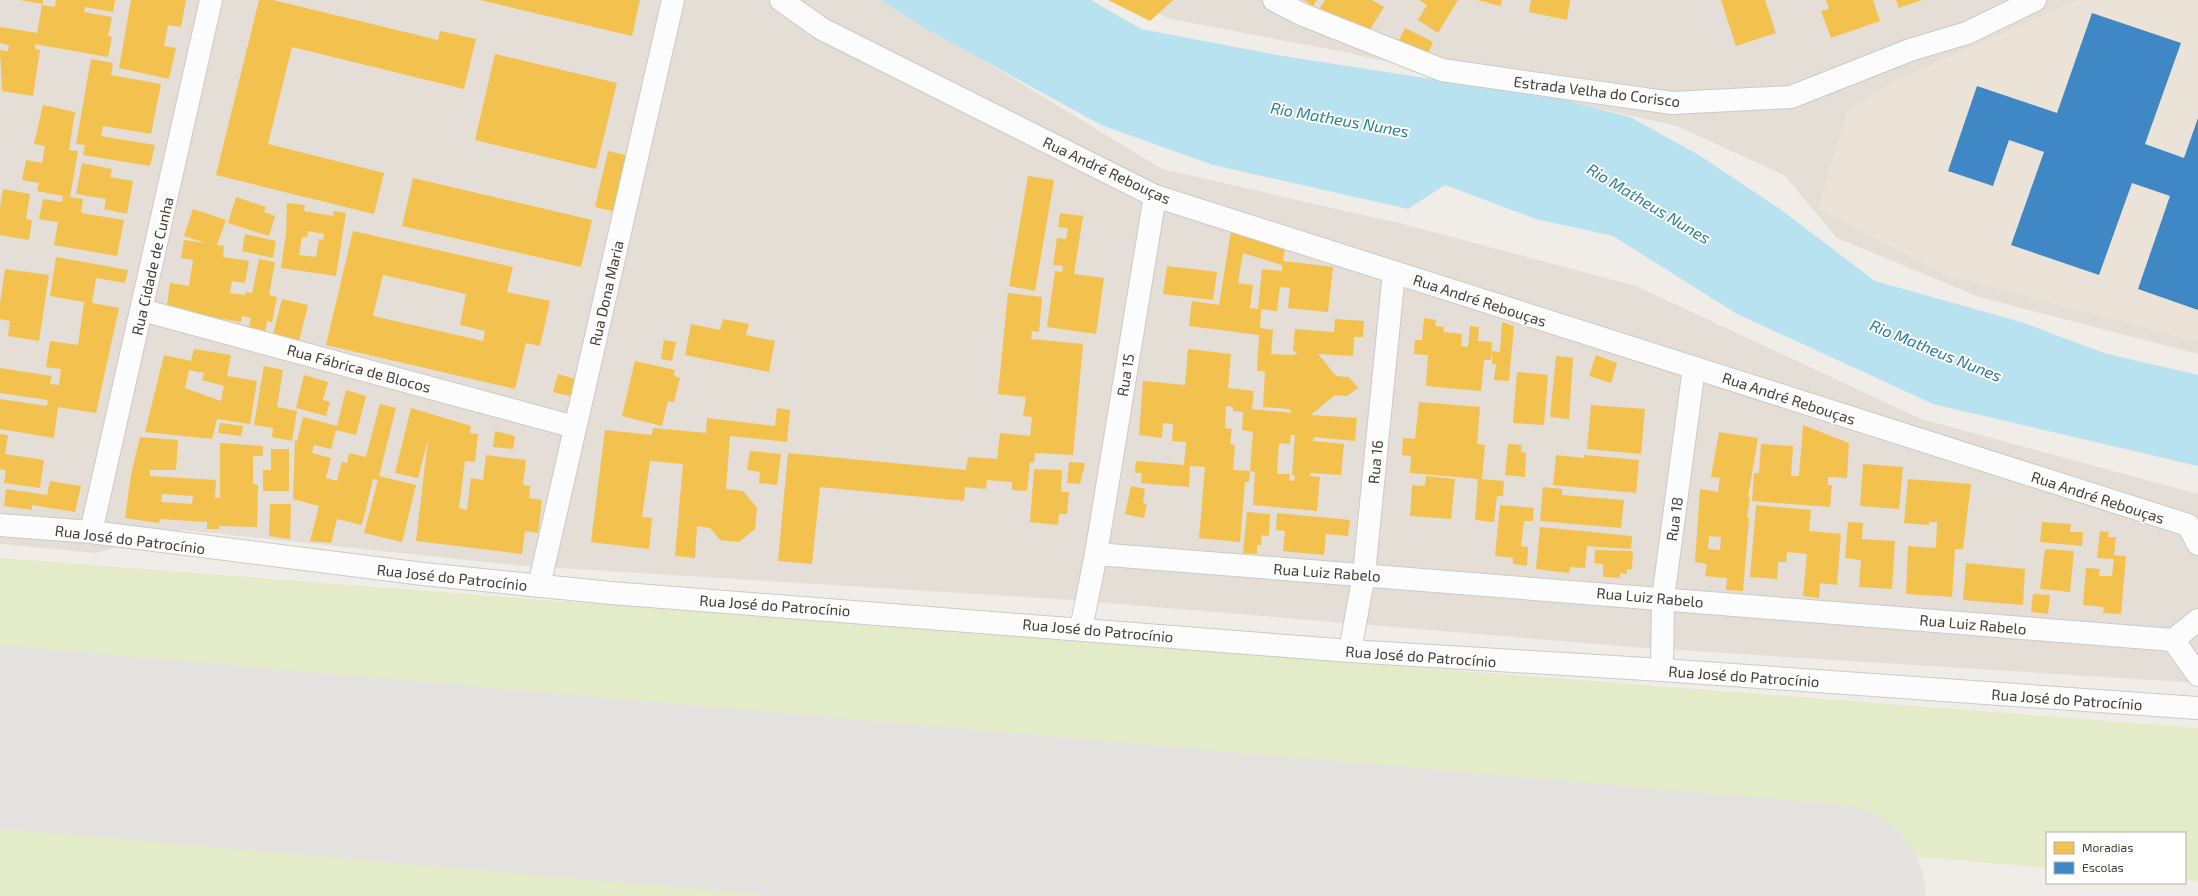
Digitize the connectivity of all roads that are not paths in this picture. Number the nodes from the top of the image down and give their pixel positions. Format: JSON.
{"nodes":[{"id":1,"x":211,"y":0,"type":"edge"},
{"id":2,"x":673,"y":0,"type":"edge"},
{"id":3,"x":781,"y":0,"type":"edge"},
{"id":4,"x":1274,"y":0,"type":"edge"},
{"id":5,"x":2035,"y":0,"type":"edge"},
{"id":6,"x":1155,"y":196,"type":"junction"},
{"id":7,"x":1394,"y":272,"type":"junction"},
{"id":8,"x":142,"y":310,"type":"junction"},
{"id":9,"x":1694,"y":368,"type":"junction"},
{"id":10,"x":575,"y":427,"type":"junction"},
{"id":11,"x":0,"y":525,"type":"edge"},
{"id":12,"x":91,"y":532,"type":"junction"},
{"id":13,"x":2198,"y":544,"type":"edge"},
{"id":14,"x":1096,"y":554,"type":"junction"},
{"id":15,"x":1364,"y":574,"type":"junction"},
{"id":16,"x":539,"y":586,"type":"junction"},
{"id":17,"x":1663,"y":598,"type":"junction"},
{"id":18,"x":2198,"y":620,"type":"edge"},
{"id":19,"x":1081,"y":629,"type":"junction"},
{"id":20,"x":2174,"y":640,"type":"junction"},
{"id":21,"x":1350,"y":651,"type":"junction"},
{"id":22,"x":1662,"y":670,"type":"junction"},
{"id":23,"x":2198,"y":674,"type":"edge"},
{"id":24,"x":2198,"y":708,"type":"edge"}],
"edges":[{"from":1,"to":8,"type":"street","name":"Rua Cidade de Cunha"},
{"from":2,"to":10,"type":"street","name":"Rua Dona Maria"},
{"from":3,"to":6,"type":"street","name":"Rua André Rebouças"},
{"from":4,"to":5,"type":"street","name":"Estrada Velha do Corisco"},
{"from":6,"to":7,"type":"street","name":"Rua André Rebouças"},
{"from":6,"to":14,"type":"street","name":"Rua 15"},
{"from":7,"to":9,"type":"street","name":"Rua André Rebouças"},
{"from":7,"to":15,"type":"street","name":"Rua 16"},
{"from":8,"to":10,"type":"street","name":"Rua Fábrica de Blocos"},
{"from":8,"to":12,"type":"street","name":"Rua Cidade de Cunha"},
{"from":9,"to":13,"type":"street","name":"Rua André Rebouças"},
{"from":9,"to":17,"type":"street","name":"Rua 18"},
{"from":10,"to":16,"type":"street","name":"Rua Dona Maria"},
{"from":11,"to":12,"type":"street","name":"Rua José do Patrocínio"},
{"from":12,"to":16,"type":"street","name":"Rua José do Patrocínio"},
{"from":14,"to":15,"type":"street","name":"Rua Luiz Rabelo"},
{"from":14,"to":19,"type":"street","name":"Rua 15"},
{"from":15,"to":17,"type":"street","name":"Rua Luiz Rabelo"},
{"from":15,"to":21,"type":"street","name":"Rua 16"},
{"from":16,"to":19,"type":"street","name":"Rua José do Patrocínio"},
{"from":17,"to":20,"type":"street","name":"Rua Luiz Rabelo"},
{"from":17,"to":22,"type":"street","name":"Rua 18"},
{"from":18,"to":20,"type":"street"},
{"from":19,"to":21,"type":"street","name":"Rua José do Patrocínio"},
{"from":20,"to":23,"type":"street"},
{"from":21,"to":22,"type":"street","name":"Rua José do Patrocínio"},
{"from":22,"to":24,"type":"street","name":"Rua José do Patrocínio"}]}
